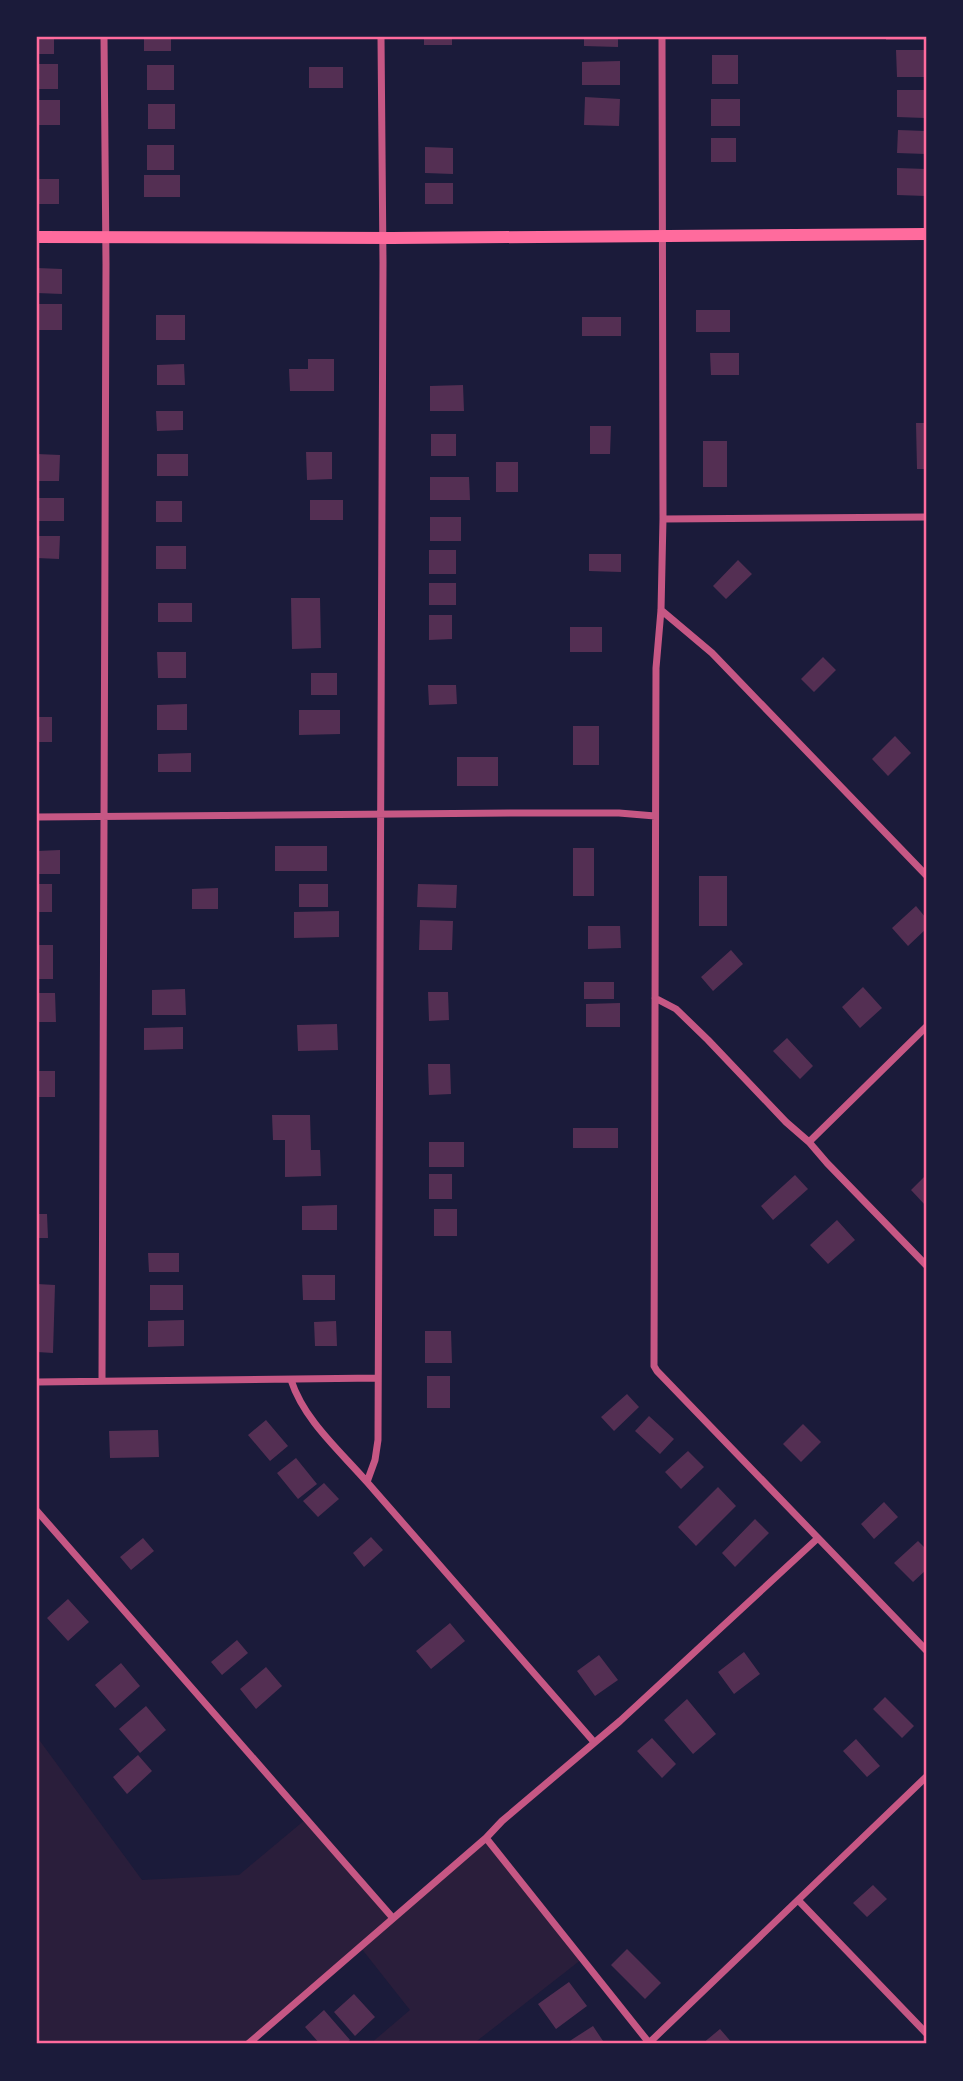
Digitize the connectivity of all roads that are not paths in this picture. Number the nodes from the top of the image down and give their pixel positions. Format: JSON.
{"nodes":[{"id":1,"x":104,"y":37,"type":"edge"},
{"id":2,"x":381,"y":37,"type":"edge"},
{"id":3,"x":662,"y":37,"type":"edge"},
{"id":4,"x":926,"y":234,"type":"edge"},
{"id":5,"x":664,"y":236,"type":"junction"},
{"id":6,"x":37,"y":237,"type":"edge"},
{"id":7,"x":106,"y":237,"type":"junction"},
{"id":8,"x":383,"y":238,"type":"junction"},
{"id":9,"x":926,"y":517,"type":"edge"},
{"id":10,"x":663,"y":519,"type":"junction"},
{"id":11,"x":661,"y":610,"type":"junction"},
{"id":12,"x":381,"y":815,"type":"junction"},
{"id":13,"x":655,"y":816,"type":"junction"},
{"id":14,"x":37,"y":817,"type":"edge"},
{"id":15,"x":103,"y":817,"type":"junction"},
{"id":16,"x":926,"y":875,"type":"edge"},
{"id":17,"x":655,"y":998,"type":"junction"},
{"id":18,"x":926,"y":1027,"type":"edge"},
{"id":19,"x":809,"y":1142,"type":"junction"},
{"id":20,"x":926,"y":1265,"type":"edge"},
{"id":21,"x":378,"y":1378,"type":"junction"},
{"id":22,"x":291,"y":1380,"type":"junction"},
{"id":23,"x":102,"y":1381,"type":"junction"},
{"id":24,"x":37,"y":1382,"type":"edge"},
{"id":25,"x":367,"y":1482,"type":"junction"},
{"id":26,"x":37,"y":1511,"type":"edge"},
{"id":27,"x":818,"y":1538,"type":"junction"},
{"id":28,"x":926,"y":1650,"type":"edge"},
{"id":29,"x":594,"y":1742,"type":"junction"},
{"id":30,"x":926,"y":1777,"type":"edge"},
{"id":31,"x":486,"y":1838,"type":"junction"},
{"id":32,"x":798,"y":1900,"type":"junction"},
{"id":33,"x":392,"y":1917,"type":"junction"},
{"id":34,"x":926,"y":2033,"type":"edge"},
{"id":35,"x":248,"y":2044,"type":"edge"},
{"id":36,"x":650,"y":2044,"type":"edge"}],
"edges":[{"from":1,"to":7,"type":"street"},
{"from":2,"to":8,"type":"street"},
{"from":3,"to":5,"type":"street"},
{"from":4,"to":5,"type":"main road"},
{"from":5,"to":8,"type":"main road"},
{"from":5,"to":10,"type":"street"},
{"from":6,"to":7,"type":"main road"},
{"from":7,"to":8,"type":"main road"},
{"from":7,"to":15,"type":"street"},
{"from":8,"to":12,"type":"street"},
{"from":9,"to":10,"type":"street"},
{"from":10,"to":11,"type":"street"},
{"from":11,"to":13,"type":"street"},
{"from":11,"to":16,"type":"street"},
{"from":12,"to":13,"type":"street"},
{"from":12,"to":15,"type":"street"},
{"from":12,"to":21,"type":"street"},
{"from":13,"to":17,"type":"street"},
{"from":14,"to":15,"type":"street"},
{"from":15,"to":23,"type":"street"},
{"from":17,"to":19,"type":"street"},
{"from":17,"to":27,"type":"street"},
{"from":18,"to":19,"type":"street"},
{"from":19,"to":20,"type":"street"},
{"from":21,"to":22,"type":"street"},
{"from":21,"to":25,"type":"street"},
{"from":22,"to":23,"type":"street"},
{"from":22,"to":25,"type":"street"},
{"from":23,"to":24,"type":"street"},
{"from":25,"to":29,"type":"street"},
{"from":26,"to":33,"type":"street"},
{"from":27,"to":28,"type":"street"},
{"from":27,"to":29,"type":"street"},
{"from":29,"to":31,"type":"street"},
{"from":30,"to":32,"type":"street"},
{"from":31,"to":33,"type":"street"},
{"from":31,"to":36,"type":"street"},
{"from":32,"to":34,"type":"street"},
{"from":32,"to":36,"type":"street"},
{"from":33,"to":35,"type":"street"}]}
